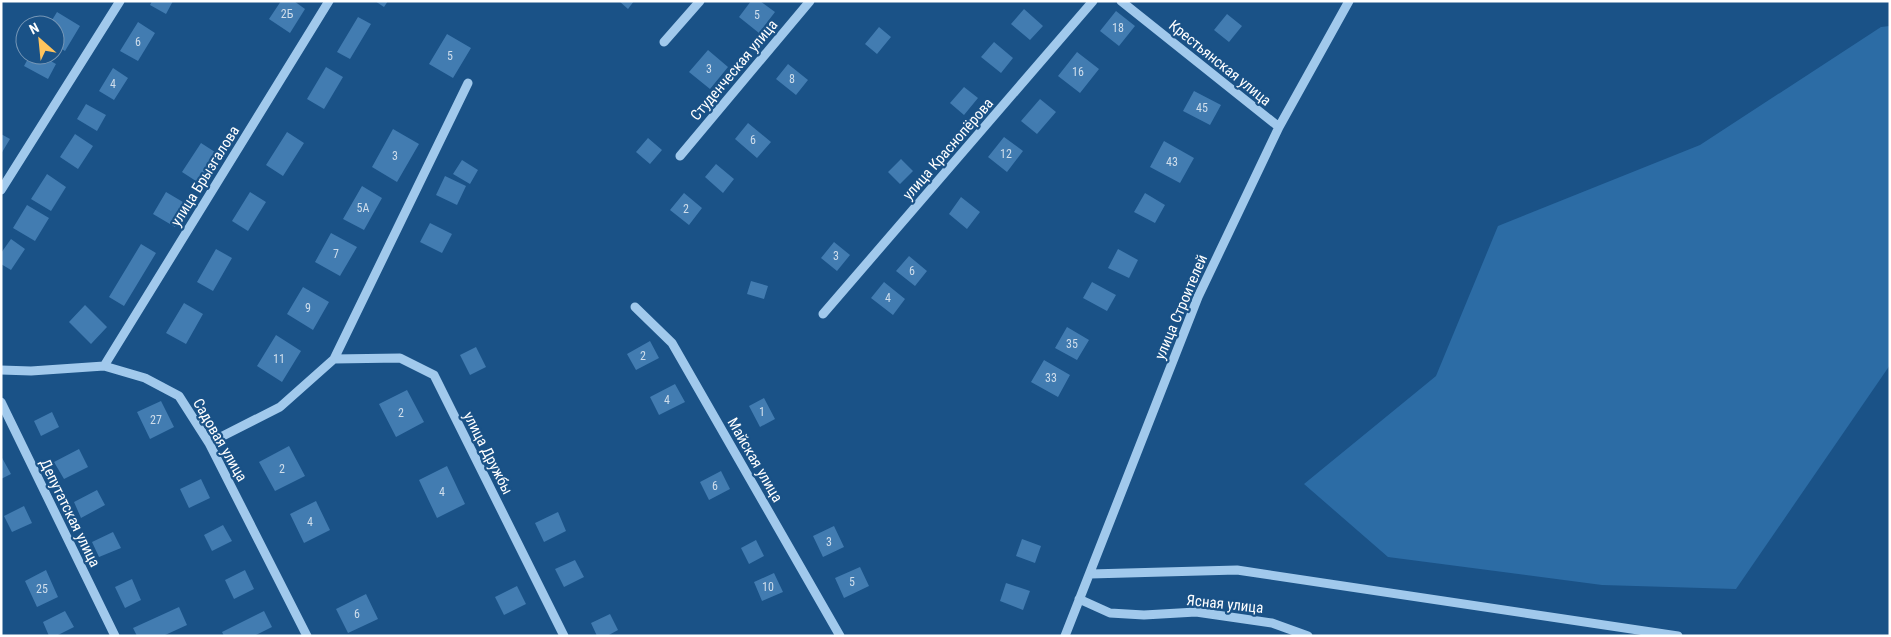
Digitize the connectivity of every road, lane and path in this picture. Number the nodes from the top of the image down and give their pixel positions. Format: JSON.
{"nodes":[{"id":1,"x":120,"y":1,"type":"edge"},
{"id":2,"x":329,"y":1,"type":"edge"},
{"id":3,"x":700,"y":1,"type":"edge"},
{"id":4,"x":810,"y":1,"type":"edge"},
{"id":5,"x":1093,"y":1,"type":"edge"},
{"id":6,"x":1122,"y":1,"type":"edge"},
{"id":7,"x":1349,"y":1,"type":"edge"},
{"id":8,"x":664,"y":42,"type":"dead end"},
{"id":9,"x":468,"y":83,"type":"dead end"},
{"id":10,"x":1279,"y":127,"type":"junction"},
{"id":11,"x":680,"y":156,"type":"dead end"},
{"id":12,"x":1,"y":190,"type":"edge"},
{"id":13,"x":635,"y":306,"type":"dead end"},
{"id":14,"x":823,"y":314,"type":"dead end"},
{"id":15,"x":334,"y":359,"type":"junction"},
{"id":16,"x":104,"y":366,"type":"junction"},
{"id":17,"x":1,"y":370,"type":"edge"},
{"id":18,"x":1,"y":402,"type":"edge"},
{"id":19,"x":209,"y":443,"type":"junction"},
{"id":20,"x":1090,"y":574,"type":"junction"},
{"id":21,"x":1080,"y":599,"type":"junction"},
{"id":22,"x":115,"y":636,"type":"edge"},
{"id":23,"x":307,"y":636,"type":"edge"},
{"id":24,"x":564,"y":636,"type":"edge"},
{"id":25,"x":840,"y":636,"type":"edge"},
{"id":26,"x":1065,"y":636,"type":"edge"},
{"id":27,"x":1308,"y":636,"type":"edge"},
{"id":28,"x":1678,"y":636,"type":"edge"}],
"edges":[{"from":1,"to":12,"type":"street"},
{"from":2,"to":16,"type":"street","name":"улица Брызгалова"},
{"from":3,"to":8,"type":"street"},
{"from":4,"to":11,"type":"street","name":"Студенческая улица"},
{"from":5,"to":14,"type":"street","name":"улица Краснопёрова"},
{"from":6,"to":10,"type":"street","name":"Крестьянская улица"},
{"from":7,"to":10,"type":"street","name":"улица Строителей"},
{"from":9,"to":15,"type":"street"},
{"from":10,"to":20,"type":"street","name":"улица Строителей"},
{"from":13,"to":25,"type":"street","name":"Майская улица"},
{"from":15,"to":19,"type":"street"},
{"from":15,"to":24,"type":"street","name":"улица Дружбы"},
{"from":16,"to":17,"type":"street","name":"Садовая улица"},
{"from":16,"to":19,"type":"street","name":"Садовая улица"},
{"from":18,"to":22,"type":"street","name":"Депутатская улица"},
{"from":19,"to":23,"type":"street","name":"Садовая улица"},
{"from":20,"to":21,"type":"street","name":"улица Строителей"},
{"from":20,"to":28,"type":"street"},
{"from":21,"to":26,"type":"street","name":"улица Строителей"},
{"from":21,"to":27,"type":"street","name":"Ясная улица"}]}
